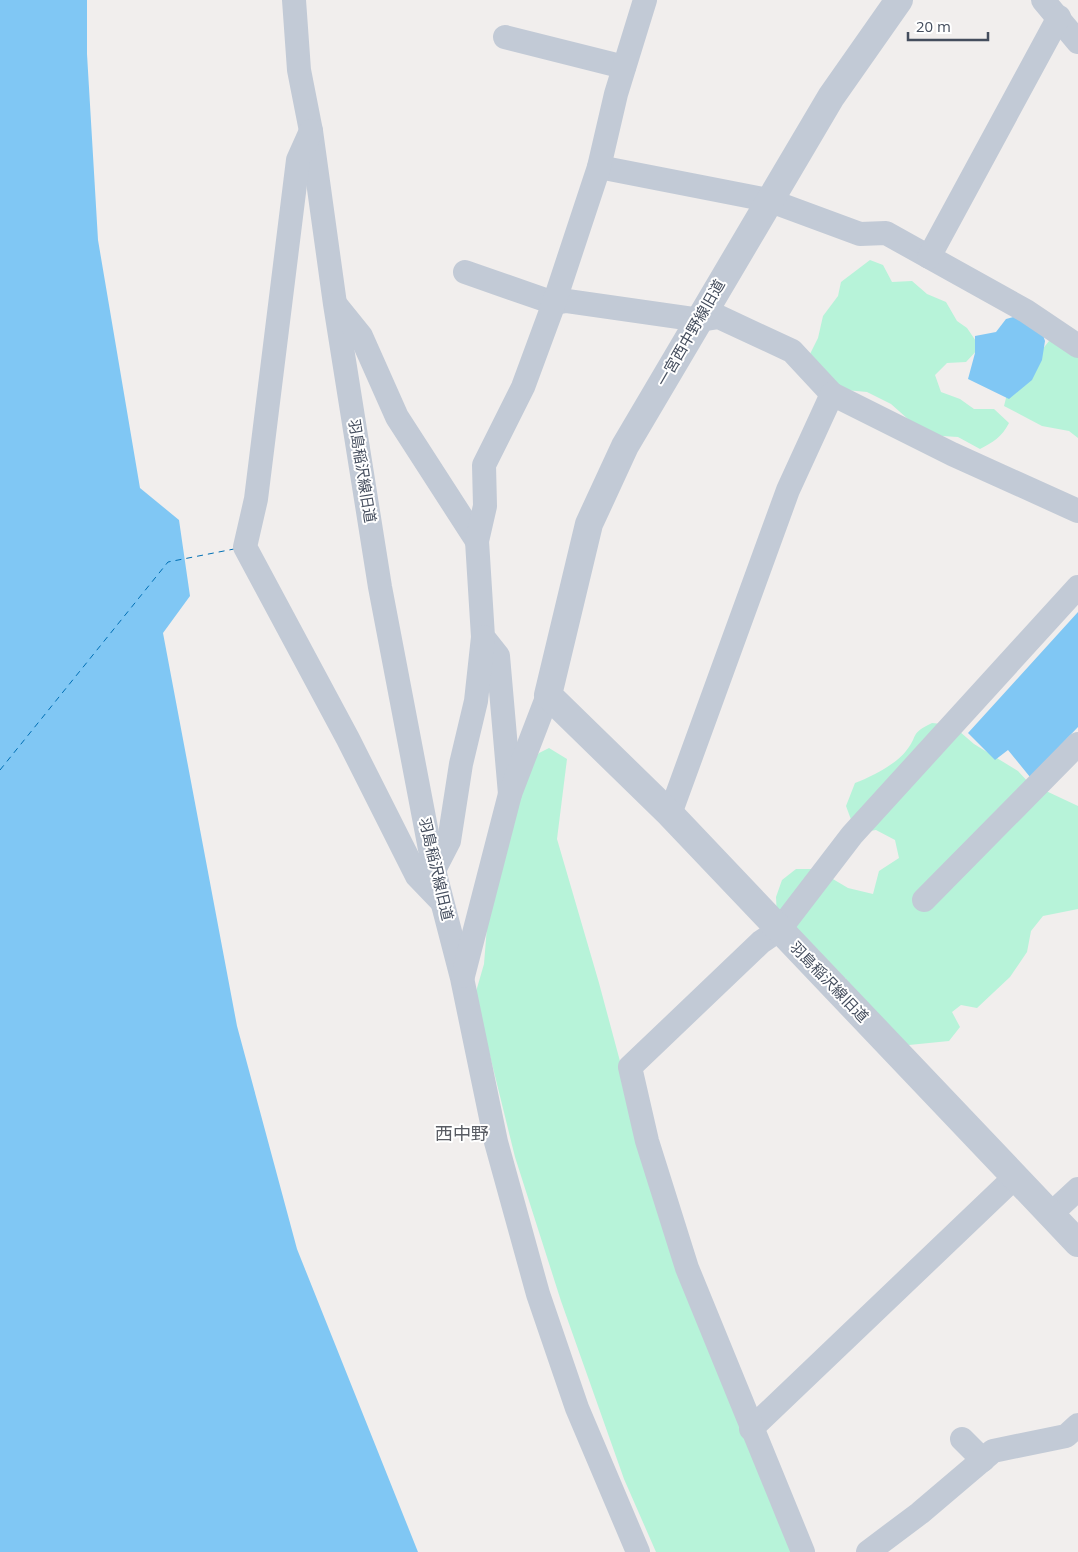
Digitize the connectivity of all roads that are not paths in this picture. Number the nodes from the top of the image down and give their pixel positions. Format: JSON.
{"nodes":[{"id":1,"x":294,"y":0,"type":"edge"},
{"id":2,"x":645,"y":0,"type":"edge"},
{"id":3,"x":899,"y":0,"type":"edge"},
{"id":4,"x":1043,"y":0,"type":"edge"},
{"id":5,"x":1059,"y":17,"type":"junction"},
{"id":6,"x":505,"y":37,"type":"dead end"},
{"id":7,"x":1078,"y":42,"type":"edge"},
{"id":8,"x":624,"y":67,"type":"junction"},
{"id":9,"x":311,"y":131,"type":"junction"},
{"id":10,"x":599,"y":167,"type":"junction"},
{"id":11,"x":768,"y":200,"type":"junction"},
{"id":12,"x":929,"y":257,"type":"junction"},
{"id":13,"x":466,"y":272,"type":"dead end"},
{"id":14,"x":554,"y":303,"type":"junction"},
{"id":15,"x":335,"y":304,"type":"junction"},
{"id":16,"x":700,"y":320,"type":"junction"},
{"id":17,"x":1078,"y":346,"type":"edge"},
{"id":18,"x":832,"y":394,"type":"junction"},
{"id":19,"x":1078,"y":511,"type":"edge"},
{"id":20,"x":477,"y":541,"type":"junction"},
{"id":21,"x":1078,"y":587,"type":"edge"},
{"id":22,"x":484,"y":637,"type":"junction"},
{"id":23,"x":548,"y":695,"type":"junction"},
{"id":24,"x":1078,"y":744,"type":"edge"},
{"id":25,"x":510,"y":794,"type":"junction"},
{"id":26,"x":670,"y":814,"type":"junction"},
{"id":27,"x":434,"y":870,"type":"junction"},
{"id":28,"x":924,"y":900,"type":"dead end"},
{"id":29,"x":442,"y":903,"type":"junction"},
{"id":30,"x":780,"y":929,"type":"junction"},
{"id":31,"x":462,"y":978,"type":"junction"},
{"id":32,"x":1015,"y":1177,"type":"junction"},
{"id":33,"x":1078,"y":1189,"type":"edge"},
{"id":34,"x":1051,"y":1214,"type":"junction"},
{"id":35,"x":1078,"y":1243,"type":"edge"},
{"id":36,"x":1078,"y":1425,"type":"edge"},
{"id":37,"x":751,"y":1429,"type":"junction"},
{"id":38,"x":962,"y":1439,"type":"dead end"},
{"id":39,"x":983,"y":1460,"type":"junction"},
{"id":40,"x":638,"y":1552,"type":"edge"},
{"id":41,"x":803,"y":1552,"type":"edge"},
{"id":42,"x":868,"y":1552,"type":"edge"}],
"edges":[{"from":1,"to":9,"type":"street","name":"羽島稲沢線旧道"},
{"from":2,"to":8,"type":"street"},
{"from":3,"to":11,"type":"street","name":"一宮西中野線旧道"},
{"from":4,"to":5,"type":"street"},
{"from":5,"to":7,"type":"street"},
{"from":5,"to":12,"type":"street"},
{"from":6,"to":8,"type":"street"},
{"from":8,"to":10,"type":"street"},
{"from":9,"to":15,"type":"street","name":"羽島稲沢線旧道"},
{"from":9,"to":29,"type":"street"},
{"from":10,"to":11,"type":"street"},
{"from":10,"to":14,"type":"street"},
{"from":11,"to":12,"type":"street"},
{"from":11,"to":16,"type":"street","name":"一宮西中野線旧道"},
{"from":12,"to":17,"type":"street"},
{"from":13,"to":14,"type":"street"},
{"from":14,"to":16,"type":"street"},
{"from":14,"to":20,"type":"street"},
{"from":15,"to":20,"type":"street"},
{"from":15,"to":27,"type":"street","name":"羽島稲沢線旧道"},
{"from":16,"to":18,"type":"street"},
{"from":16,"to":23,"type":"street","name":"一宮西中野線旧道"},
{"from":18,"to":19,"type":"street"},
{"from":18,"to":26,"type":"street"},
{"from":20,"to":22,"type":"street"},
{"from":21,"to":30,"type":"street"},
{"from":22,"to":25,"type":"street"},
{"from":22,"to":27,"type":"street"},
{"from":23,"to":25,"type":"street","name":"羽島稲沢線旧道"},
{"from":23,"to":26,"type":"street","name":"羽島稲沢線旧道"},
{"from":24,"to":28,"type":"street"},
{"from":25,"to":31,"type":"street","name":"羽島稲沢線旧道"},
{"from":26,"to":30,"type":"street","name":"羽島稲沢線旧道"},
{"from":27,"to":29,"type":"street","name":"羽島稲沢線旧道"},
{"from":29,"to":31,"type":"street","name":"羽島稲沢線旧道"},
{"from":30,"to":32,"type":"street","name":"羽島稲沢線旧道"},
{"from":30,"to":37,"type":"street"},
{"from":31,"to":40,"type":"street"},
{"from":32,"to":34,"type":"street","name":"羽島稲沢線旧道"},
{"from":32,"to":37,"type":"street"},
{"from":33,"to":34,"type":"street"},
{"from":34,"to":35,"type":"street","name":"羽島稲沢線旧道"},
{"from":36,"to":39,"type":"street"},
{"from":37,"to":41,"type":"street"},
{"from":38,"to":39,"type":"street"},
{"from":39,"to":42,"type":"street"}]}
